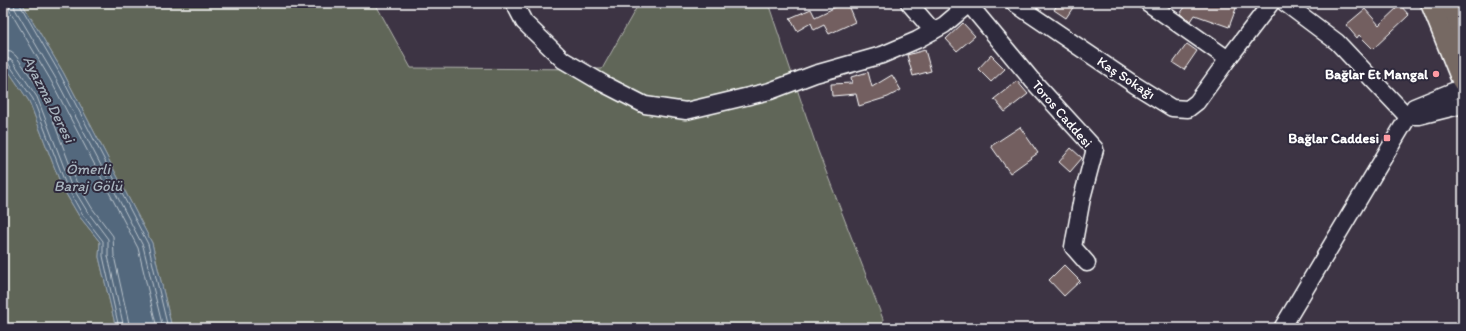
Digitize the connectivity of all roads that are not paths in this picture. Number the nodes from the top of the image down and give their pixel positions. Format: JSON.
{"nodes":[{"id":1,"x":514,"y":3,"type":"edge"},
{"id":2,"x":909,"y":3,"type":"edge"},
{"id":3,"x":969,"y":3,"type":"edge"},
{"id":4,"x":1014,"y":3,"type":"edge"},
{"id":5,"x":1148,"y":3,"type":"edge"},
{"id":6,"x":1271,"y":3,"type":"edge"},
{"id":7,"x":1285,"y":3,"type":"edge"},
{"id":8,"x":1432,"y":3,"type":"edge"},
{"id":9,"x":1453,"y":3,"type":"edge"},
{"id":10,"x":1463,"y":30,"type":"edge"},
{"id":11,"x":933,"y":31,"type":"junction"},
{"id":12,"x":1228,"y":59,"type":"junction"},
{"id":13,"x":1463,"y":80,"type":"edge"},
{"id":14,"x":1463,"y":87,"type":"edge"},
{"id":15,"x":1463,"y":105,"type":"edge"},
{"id":16,"x":1407,"y":116,"type":"junction"},
{"id":17,"x":1087,"y":263,"type":"dead end"},
{"id":18,"x":1282,"y":328,"type":"edge"}],
"edges":[{"from":1,"to":11,"type":"street"},
{"from":2,"to":11,"type":"street"},
{"from":3,"to":11,"type":"street"},
{"from":3,"to":17,"type":"street","name":"Toros Caddesi"},
{"from":4,"to":12,"type":"street","name":"Kaş Sokağı"},
{"from":5,"to":12,"type":"street"},
{"from":6,"to":12,"type":"street","name":"Kaş Sokağı"},
{"from":7,"to":16,"type":"street"},
{"from":8,"to":13,"type":"highway"},
{"from":9,"to":10,"type":"highway"},
{"from":14,"to":16,"type":"street"},
{"from":15,"to":16,"type":"street"},
{"from":16,"to":18,"type":"street"}]}
